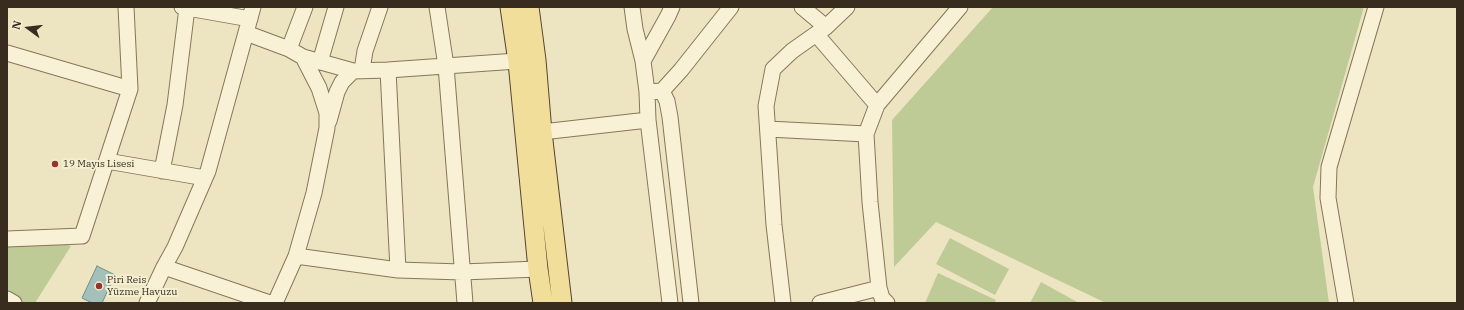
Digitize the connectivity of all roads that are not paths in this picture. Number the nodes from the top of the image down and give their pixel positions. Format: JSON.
{"nodes":[{"id":1,"x":126,"y":7,"type":"edge"},
{"id":2,"x":184,"y":7,"type":"edge"},
{"id":3,"x":305,"y":7,"type":"edge"},
{"id":4,"x":336,"y":7,"type":"edge"},
{"id":5,"x":380,"y":7,"type":"edge"},
{"id":6,"x":437,"y":7,"type":"edge"},
{"id":7,"x":510,"y":7,"type":"edge"},
{"id":8,"x":529,"y":7,"type":"edge"},
{"id":9,"x":632,"y":7,"type":"edge"},
{"id":10,"x":672,"y":7,"type":"edge"},
{"id":11,"x":731,"y":7,"type":"edge"},
{"id":12,"x":802,"y":7,"type":"edge"},
{"id":13,"x":847,"y":7,"type":"edge"},
{"id":14,"x":960,"y":7,"type":"edge"},
{"id":15,"x":1376,"y":7,"type":"edge"},
{"id":16,"x":250,"y":20,"type":"edge"},
{"id":17,"x":821,"y":30,"type":"junction"},
{"id":18,"x":289,"y":49,"type":"junction"},
{"id":19,"x":7,"y":53,"type":"edge"},
{"id":20,"x":303,"y":57,"type":"junction"},
{"id":21,"x":517,"y":61,"type":"junction"},
{"id":22,"x":643,"y":61,"type":"junction"},
{"id":23,"x":320,"y":62,"type":"junction"},
{"id":24,"x":446,"y":66,"type":"junction"},
{"id":25,"x":358,"y":70,"type":"junction"},
{"id":26,"x":388,"y":70,"type":"junction"},
{"id":27,"x":130,"y":89,"type":"junction"},
{"id":28,"x":654,"y":91,"type":"junction"},
{"id":29,"x":877,"y":105,"type":"junction"},
{"id":30,"x":648,"y":120,"type":"junction"},
{"id":31,"x":327,"y":128,"type":"junction"},
{"id":32,"x":768,"y":129,"type":"junction"},
{"id":33,"x":542,"y":132,"type":"junction"},
{"id":34,"x":866,"y":134,"type":"junction"},
{"id":35,"x":107,"y":162,"type":"junction"},
{"id":36,"x":162,"y":171,"type":"junction"},
{"id":37,"x":205,"y":178,"type":"junction"},
{"id":38,"x":7,"y":239,"type":"edge"},
{"id":39,"x":296,"y":256,"type":"junction"},
{"id":40,"x":164,"y":267,"type":"junction"},
{"id":41,"x":538,"y":269,"type":"junction"},
{"id":42,"x":398,"y":270,"type":"junction"},
{"id":43,"x":462,"y":272,"type":"junction"},
{"id":44,"x":879,"y":288,"type":"junction"},
{"id":45,"x":7,"y":299,"type":"edge"},
{"id":46,"x":14,"y":303,"type":"edge"},
{"id":47,"x":147,"y":303,"type":"edge"},
{"id":48,"x":270,"y":303,"type":"edge"},
{"id":49,"x":275,"y":303,"type":"edge"},
{"id":50,"x":465,"y":303,"type":"edge"},
{"id":51,"x":543,"y":303,"type":"edge"},
{"id":52,"x":562,"y":303,"type":"edge"},
{"id":53,"x":670,"y":303,"type":"edge"},
{"id":54,"x":691,"y":303,"type":"edge"},
{"id":55,"x":783,"y":303,"type":"edge"},
{"id":56,"x":820,"y":303,"type":"edge"},
{"id":57,"x":887,"y":303,"type":"edge"},
{"id":58,"x":1346,"y":303,"type":"edge"}],
"edges":[{"from":1,"to":27,"type":"street"},
{"from":2,"to":16,"type":"street"},
{"from":2,"to":36,"type":"street"},
{"from":3,"to":18,"type":"street"},
{"from":4,"to":23,"type":"street"},
{"from":5,"to":25,"type":"street"},
{"from":6,"to":24,"type":"street"},
{"from":7,"to":21,"type":"main road"},
{"from":8,"to":33,"type":"main road"},
{"from":9,"to":22,"type":"street"},
{"from":10,"to":22,"type":"street"},
{"from":11,"to":28,"type":"street"},
{"from":12,"to":17,"type":"street"},
{"from":13,"to":17,"type":"street"},
{"from":14,"to":29,"type":"street"},
{"from":15,"to":58,"type":"street"},
{"from":16,"to":18,"type":"street"},
{"from":16,"to":37,"type":"street"},
{"from":17,"to":29,"type":"street"},
{"from":17,"to":32,"type":"street"},
{"from":18,"to":20,"type":"street"},
{"from":19,"to":27,"type":"street"},
{"from":20,"to":23,"type":"street"},
{"from":20,"to":31,"type":"street"},
{"from":21,"to":24,"type":"street"},
{"from":21,"to":41,"type":"main road"},
{"from":22,"to":28,"type":"street"},
{"from":23,"to":25,"type":"street"},
{"from":24,"to":26,"type":"street"},
{"from":24,"to":43,"type":"street"},
{"from":25,"to":26,"type":"street"},
{"from":25,"to":31,"type":"street"},
{"from":26,"to":42,"type":"street"},
{"from":27,"to":35,"type":"street"},
{"from":28,"to":30,"type":"street"},
{"from":28,"to":54,"type":"street"},
{"from":29,"to":34,"type":"street"},
{"from":30,"to":33,"type":"street"},
{"from":30,"to":53,"type":"street"},
{"from":31,"to":39,"type":"street"},
{"from":32,"to":34,"type":"street"},
{"from":32,"to":55,"type":"street"},
{"from":33,"to":52,"type":"main road"},
{"from":34,"to":44,"type":"street"},
{"from":35,"to":36,"type":"street"},
{"from":35,"to":38,"type":"street"},
{"from":36,"to":37,"type":"street"},
{"from":37,"to":40,"type":"street"},
{"from":39,"to":42,"type":"street"},
{"from":39,"to":49,"type":"street"},
{"from":40,"to":47,"type":"street"},
{"from":40,"to":48,"type":"street"},
{"from":41,"to":43,"type":"street"},
{"from":41,"to":51,"type":"main road"},
{"from":42,"to":43,"type":"street"},
{"from":43,"to":50,"type":"street"},
{"from":44,"to":56,"type":"street"},
{"from":44,"to":57,"type":"street"},
{"from":45,"to":46,"type":"street"}]}
